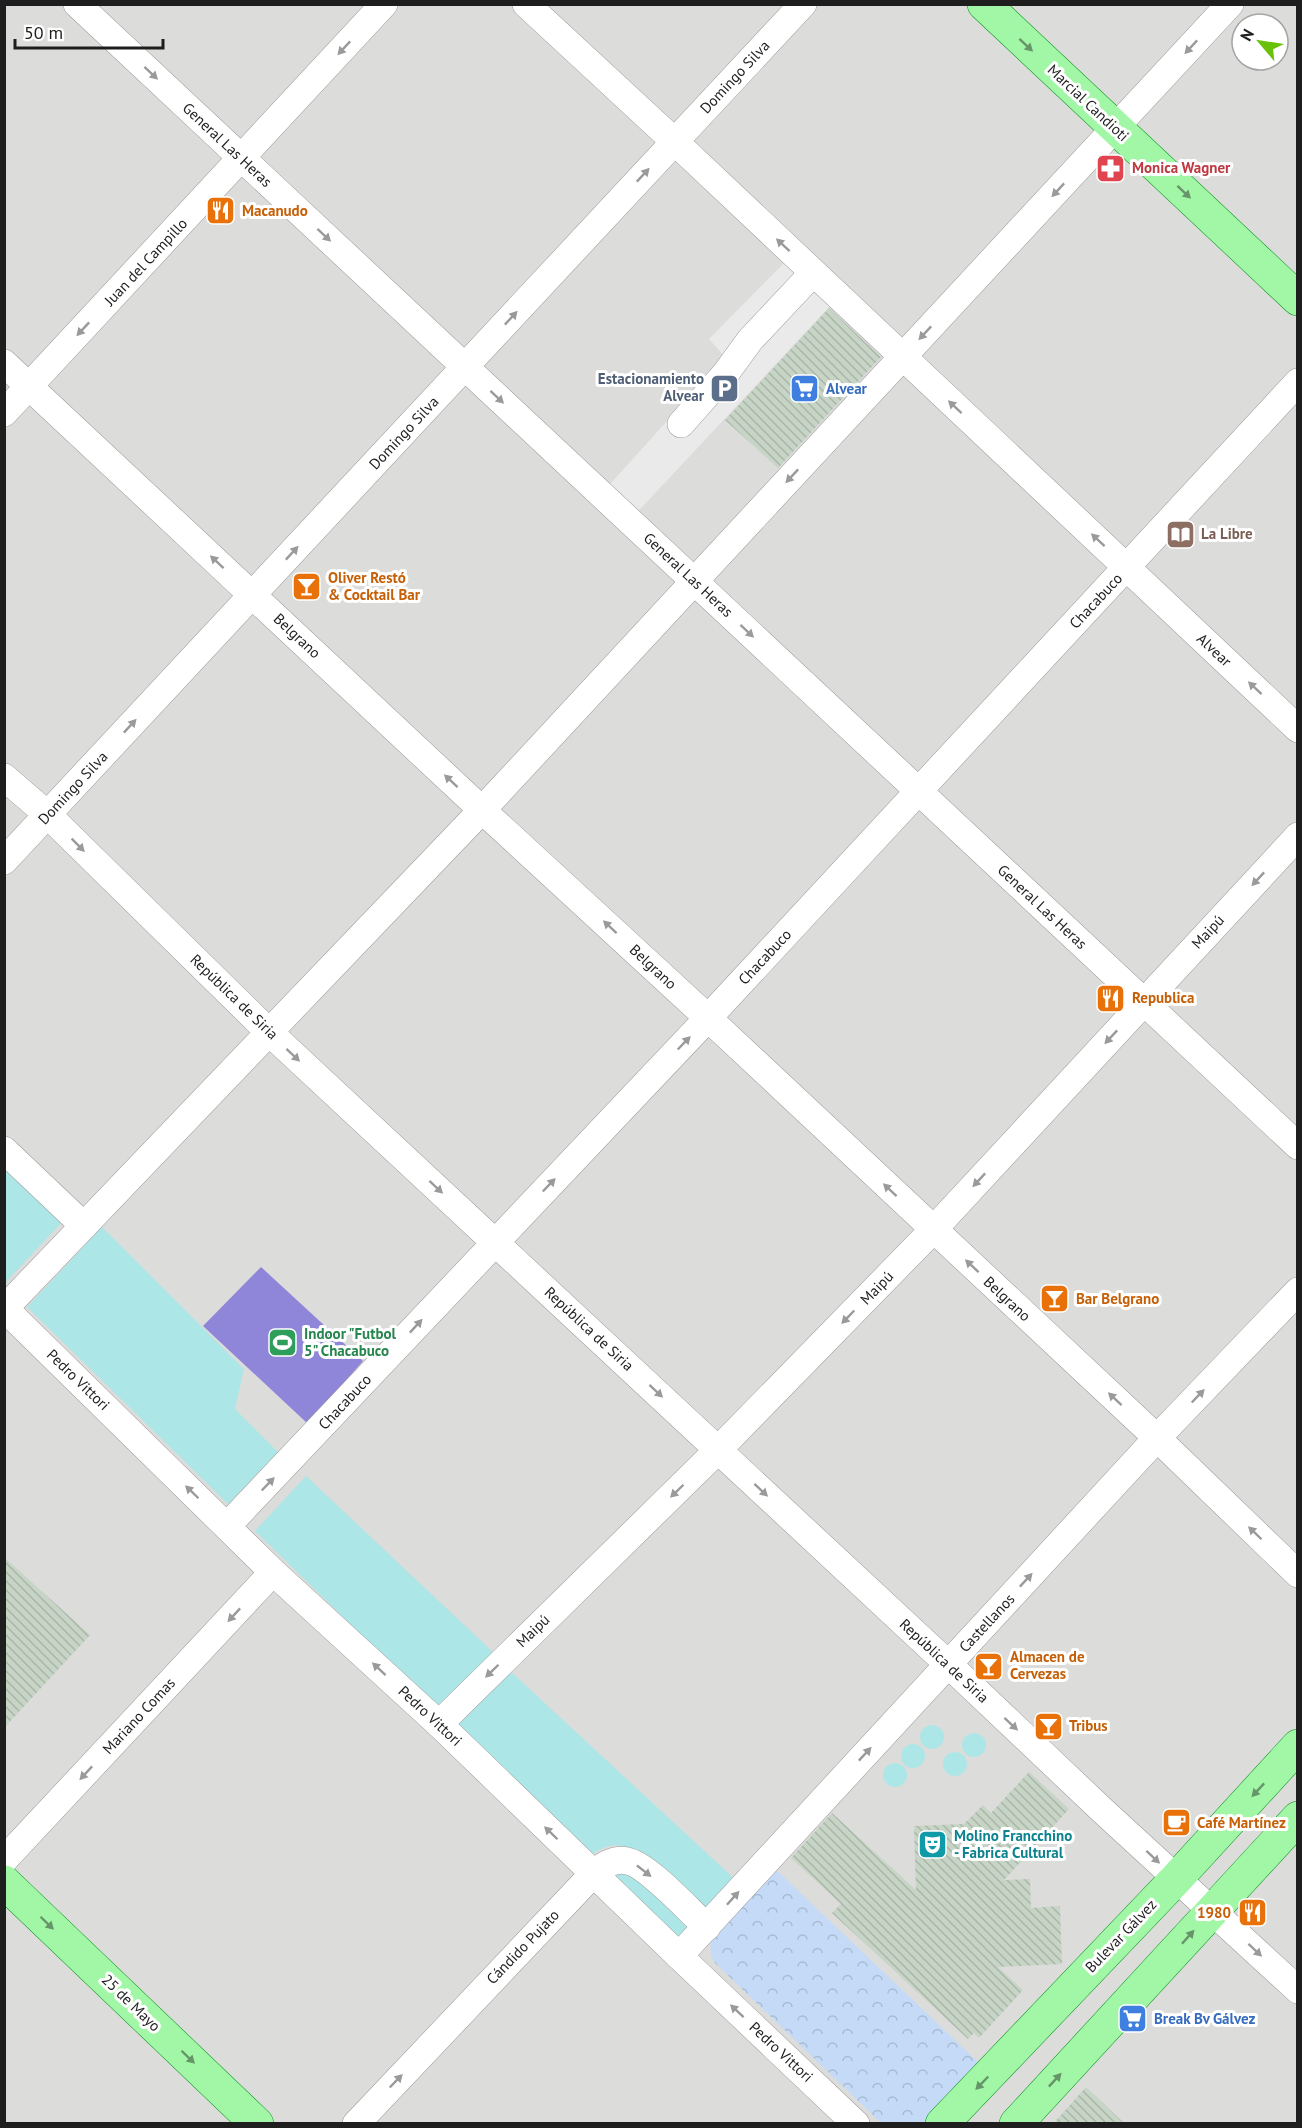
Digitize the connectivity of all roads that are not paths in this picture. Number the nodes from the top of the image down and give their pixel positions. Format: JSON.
{"nodes":[{"id":1,"x":78,"y":4,"type":"edge"},
{"id":2,"x":384,"y":4,"type":"edge"},
{"id":3,"x":526,"y":4,"type":"edge"},
{"id":4,"x":803,"y":4,"type":"edge"},
{"id":5,"x":984,"y":4,"type":"edge"},
{"id":6,"x":1230,"y":4,"type":"edge"},
{"id":7,"x":1115,"y":128,"type":"junction"},
{"id":8,"x":674,"y":141,"type":"junction"},
{"id":9,"x":242,"y":159,"type":"junction"},
{"id":10,"x":813,"y":273,"type":"junction"},
{"id":11,"x":1298,"y":299,"type":"edge"},
{"id":12,"x":902,"y":358,"type":"junction"},
{"id":13,"x":4,"y":363,"type":"edge"},
{"id":14,"x":466,"y":368,"type":"junction"},
{"id":15,"x":1298,"y":382,"type":"edge"},
{"id":16,"x":29,"y":386,"type":"junction"},
{"id":17,"x":4,"y":413,"type":"edge"},
{"id":18,"x":681,"y":424,"type":"dead end"},
{"id":19,"x":1127,"y":568,"type":"junction"},
{"id":20,"x":694,"y":582,"type":"junction"},
{"id":21,"x":253,"y":595,"type":"junction"},
{"id":22,"x":1298,"y":729,"type":"edge"},
{"id":23,"x":4,"y":777,"type":"edge"},
{"id":24,"x":918,"y":791,"type":"junction"},
{"id":25,"x":482,"y":810,"type":"junction"},
{"id":26,"x":48,"y":815,"type":"junction"},
{"id":27,"x":1298,"y":836,"type":"edge"},
{"id":28,"x":4,"y":861,"type":"edge"},
{"id":29,"x":1144,"y":1002,"type":"junction"},
{"id":30,"x":708,"y":1018,"type":"junction"},
{"id":31,"x":270,"y":1033,"type":"junction"},
{"id":32,"x":1298,"y":1146,"type":"edge"},
{"id":33,"x":4,"y":1150,"type":"edge"},
{"id":34,"x":84,"y":1226,"type":"junction"},
{"id":35,"x":933,"y":1230,"type":"junction"},
{"id":36,"x":495,"y":1242,"type":"junction"},
{"id":37,"x":1298,"y":1292,"type":"edge"},
{"id":38,"x":5,"y":1308,"type":"edge"},
{"id":39,"x":1157,"y":1438,"type":"junction"},
{"id":40,"x":718,"y":1450,"type":"junction"},
{"id":41,"x":227,"y":1526,"type":"junction"},
{"id":42,"x":273,"y":1572,"type":"junction"},
{"id":43,"x":1298,"y":1574,"type":"edge"},
{"id":44,"x":948,"y":1664,"type":"junction"},
{"id":45,"x":439,"y":1724,"type":"junction"},
{"id":46,"x":1298,"y":1746,"type":"edge"},
{"id":47,"x":1298,"y":1818,"type":"edge"},
{"id":48,"x":4,"y":1860,"type":"edge"},
{"id":49,"x":593,"y":1874,"type":"junction"},
{"id":50,"x":1176,"y":1879,"type":"junction"},
{"id":51,"x":4,"y":1882,"type":"edge"},
{"id":52,"x":1212,"y":1911,"type":"junction"},
{"id":53,"x":707,"y":1927,"type":"junction"},
{"id":54,"x":679,"y":1956,"type":"junction"},
{"id":55,"x":1298,"y":1990,"type":"edge"},
{"id":56,"x":257,"y":2124,"type":"edge"},
{"id":57,"x":356,"y":2124,"type":"edge"},
{"id":58,"x":856,"y":2124,"type":"edge"},
{"id":59,"x":942,"y":2124,"type":"edge"},
{"id":60,"x":1016,"y":2124,"type":"edge"}],
"edges":[{"from":1,"to":9,"type":"street","name":"General Las Heras","one_way":true},
{"from":2,"to":9,"type":"street","name":"Juan del Campillo","one_way":true},
{"from":3,"to":8,"type":"street","name":"Alvear"},
{"from":4,"to":8,"type":"street","name":"Domingo Silva"},
{"from":5,"to":7,"type":"main road","name":"Marcial Candioti","one_way":true},
{"from":6,"to":7,"type":"street","one_way":true},
{"from":7,"to":11,"type":"main road","name":"Marcial Candioti","one_way":true},
{"from":7,"to":12,"type":"street","one_way":true},
{"from":10,"to":8,"type":"street","name":"Alvear","one_way":true},
{"from":14,"to":8,"type":"street","name":"Domingo Silva","one_way":true},
{"from":9,"to":14,"type":"street","name":"General Las Heras","one_way":true},
{"from":9,"to":16,"type":"street","name":"Juan del Campillo","one_way":true},
{"from":10,"to":12,"type":"street","name":"Alvear"},
{"from":10,"to":18,"type":"street"},
{"from":19,"to":12,"type":"street","name":"Alvear","one_way":true},
{"from":12,"to":20,"type":"street","one_way":true},
{"from":13,"to":16,"type":"street","name":"Belgrano"},
{"from":14,"to":20,"type":"street","name":"General Las Heras","one_way":true},
{"from":21,"to":14,"type":"street","name":"Domingo Silva","one_way":true},
{"from":15,"to":19,"type":"street","name":"Chacabuco"},
{"from":16,"to":17,"type":"street","name":"Juan del Campillo"},
{"from":21,"to":16,"type":"street","name":"Belgrano","one_way":true},
{"from":22,"to":19,"type":"street","name":"Alvear","one_way":true},
{"from":19,"to":24,"type":"street","name":"Chacabuco"},
{"from":20,"to":24,"type":"street","name":"General Las Heras","one_way":true},
{"from":20,"to":25,"type":"street"},
{"from":25,"to":21,"type":"street","name":"Belgrano","one_way":true},
{"from":26,"to":21,"type":"street","name":"Domingo Silva","one_way":true},
{"from":23,"to":26,"type":"street","name":"República de Siria"},
{"from":24,"to":29,"type":"street","name":"General Las Heras"},
{"from":24,"to":30,"type":"street","name":"Chacabuco"},
{"from":30,"to":25,"type":"street","name":"Belgrano","one_way":true},
{"from":25,"to":31,"type":"street"},
{"from":26,"to":28,"type":"street","name":"Domingo Silva"},
{"from":26,"to":31,"type":"street","name":"República de Siria","one_way":true},
{"from":27,"to":29,"type":"street","name":"Maipú","one_way":true},
{"from":29,"to":32,"type":"street","name":"General Las Heras"},
{"from":29,"to":35,"type":"street","name":"Maipú","one_way":true},
{"from":35,"to":30,"type":"street","name":"Belgrano","one_way":true},
{"from":36,"to":30,"type":"street","name":"Chacabuco","one_way":true},
{"from":31,"to":34,"type":"street"},
{"from":31,"to":36,"type":"street","name":"República de Siria","one_way":true},
{"from":33,"to":34,"type":"street"},
{"from":34,"to":38,"type":"street"},
{"from":39,"to":35,"type":"street","name":"Belgrano","one_way":true},
{"from":35,"to":40,"type":"street","name":"Maipú","one_way":true},
{"from":36,"to":40,"type":"street","name":"República de Siria","one_way":true},
{"from":41,"to":36,"type":"street","name":"Chacabuco","one_way":true},
{"from":39,"to":37,"type":"street","name":"Castellanos","one_way":true},
{"from":41,"to":38,"type":"street","name":"Pedro Vittori","one_way":true},
{"from":43,"to":39,"type":"street","name":"Belgrano","one_way":true},
{"from":44,"to":39,"type":"street","name":"Castellanos","one_way":true},
{"from":40,"to":44,"type":"street","name":"República de Siria","one_way":true},
{"from":40,"to":45,"type":"street","name":"Maipú","one_way":true},
{"from":41,"to":42,"type":"street","name":"Pedro Vittori"},
{"from":45,"to":42,"type":"street","name":"Pedro Vittori","one_way":true},
{"from":42,"to":48,"type":"street","name":"Mariano Comas","one_way":true},
{"from":44,"to":50,"type":"street","name":"República de Siria","one_way":true},
{"from":53,"to":44,"type":"street","name":"Castellanos","one_way":true},
{"from":49,"to":45,"type":"street","name":"Pedro Vittori","one_way":true},
{"from":46,"to":50,"type":"main road","name":"Bulevar Gálvez","one_way":true},
{"from":47,"to":52,"type":"main road"},
{"from":49,"to":53,"type":"street","name":"Cándido Pujato","one_way":true},
{"from":49,"to":54,"type":"street","name":"Pedro Vittori"},
{"from":57,"to":49,"type":"street","name":"Cándido Pujato","one_way":true},
{"from":50,"to":52,"type":"street","name":"República de Siria"},
{"from":50,"to":59,"type":"main road","name":"Bulevar Gálvez","one_way":true},
{"from":51,"to":56,"type":"main road","name":"25 de Mayo","one_way":true},
{"from":52,"to":55,"type":"street","name":"República de Siria","one_way":true},
{"from":60,"to":52,"type":"main road","one_way":true},
{"from":53,"to":54,"type":"street","name":"Castellanos"},
{"from":58,"to":54,"type":"street","name":"Pedro Vittori","one_way":true}]}
